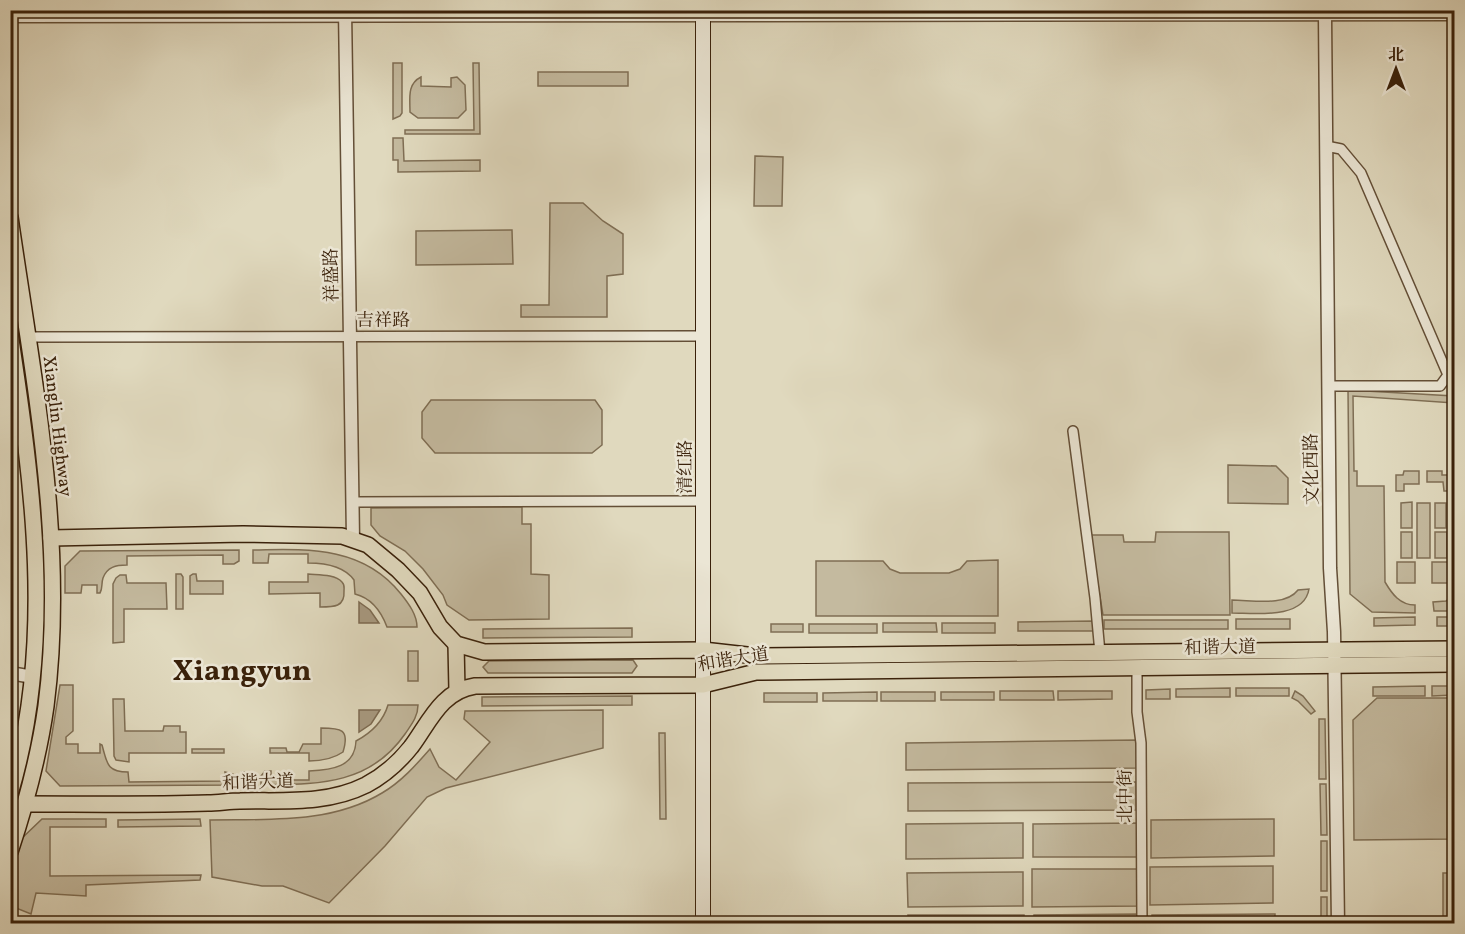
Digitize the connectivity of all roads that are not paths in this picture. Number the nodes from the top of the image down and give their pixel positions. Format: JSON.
{"nodes":[{"id":1,"x":345,"y":13,"type":"edge"},
{"id":2,"x":703,"y":13,"type":"edge"},
{"id":3,"x":1262,"y":13,"type":"edge"},
{"id":4,"x":1455,"y":14,"type":"edge"},
{"id":5,"x":1325,"y":15,"type":"junction"},
{"id":6,"x":10,"y":16,"type":"edge"},
{"id":7,"x":1326,"y":146,"type":"junction"},
{"id":8,"x":10,"y":217,"type":"edge"},
{"id":9,"x":10,"y":333,"type":"edge"},
{"id":10,"x":350,"y":336,"type":"junction"},
{"id":11,"x":703,"y":336,"type":"junction"},
{"id":12,"x":27,"y":337,"type":"junction"},
{"id":13,"x":11,"y":338,"type":"edge"},
{"id":14,"x":1328,"y":386,"type":"junction"},
{"id":15,"x":1073,"y":431,"type":"dead end"},
{"id":16,"x":703,"y":501,"type":"junction"},
{"id":17,"x":353,"y":502,"type":"junction"},
{"id":18,"x":51,"y":538,"type":"junction"},
{"id":19,"x":353,"y":539,"type":"junction"},
{"id":20,"x":456,"y":644,"type":"junction"},
{"id":21,"x":1455,"y":649,"type":"edge"},
{"id":22,"x":703,"y":650,"type":"junction"},
{"id":23,"x":1100,"y":653,"type":"junction"},
{"id":24,"x":1335,"y":658,"type":"junction"},
{"id":25,"x":1455,"y":664,"type":"edge"},
{"id":26,"x":1137,"y":668,"type":"junction"},
{"id":27,"x":10,"y":673,"type":"edge"},
{"id":28,"x":33,"y":676,"type":"junction"},
{"id":29,"x":703,"y":685,"type":"junction"},
{"id":30,"x":457,"y":691,"type":"junction"},
{"id":31,"x":15,"y":799,"type":"edge"},
{"id":32,"x":10,"y":852,"type":"edge"},
{"id":33,"x":703,"y":924,"type":"edge"},
{"id":34,"x":1142,"y":924,"type":"edge"},
{"id":35,"x":1338,"y":924,"type":"edge"}],
"edges":[{"from":1,"to":2,"type":"street"},
{"from":1,"to":6,"type":"street"},
{"from":1,"to":10,"type":"street","name":"祥盛路"},
{"from":2,"to":3,"type":"street"},
{"from":2,"to":11,"type":"main road","name":"清红路"},
{"from":3,"to":5,"type":"street"},
{"from":4,"to":5,"type":"street"},
{"from":5,"to":7,"type":"street","name":"文化西路"},
{"from":7,"to":14,"type":"street","name":"文化西路"},
{"from":7,"to":14,"type":"street"},
{"from":8,"to":12,"type":"main road","name":"Xianglin Highway"},
{"from":9,"to":13,"type":"main road","name":"Xianglin Highway"},
{"from":10,"to":11,"type":"street","name":"吉祥路"},
{"from":10,"to":12,"type":"street","name":"吉祥路"},
{"from":10,"to":17,"type":"street","name":"祥盛路"},
{"from":11,"to":16,"type":"main road","name":"清红路"},
{"from":12,"to":13,"type":"main road"},
{"from":12,"to":18,"type":"main road","name":"Xianglin Highway"},
{"from":13,"to":28,"type":"main road","name":"Xianglin Highway"},
{"from":14,"to":24,"type":"street","name":"文化西路"},
{"from":15,"to":23,"type":"street"},
{"from":16,"to":17,"type":"street"},
{"from":16,"to":22,"type":"main road","name":"清红路"},
{"from":17,"to":19,"type":"street","name":"祥盛路"},
{"from":18,"to":19,"type":"main road"},
{"from":18,"to":31,"type":"main road","name":"Xianglin Highway"},
{"from":19,"to":20,"type":"main road"},
{"from":20,"to":22,"type":"main road","name":"和谐大道"},
{"from":20,"to":30,"type":"main road"},
{"from":21,"to":24,"type":"main road","name":"和谐大道"},
{"from":22,"to":23,"type":"main road","name":"和谐大道"},
{"from":22,"to":29,"type":"main road","name":"清红路"},
{"from":23,"to":24,"type":"main road","name":"和谐大道"},
{"from":24,"to":25,"type":"main road","name":"和谐大道"},
{"from":24,"to":26,"type":"main road","name":"和谐大道"},
{"from":24,"to":35,"type":"street","name":"文化西路"},
{"from":26,"to":29,"type":"main road","name":"和谐大道"},
{"from":26,"to":34,"type":"street","name":"北中街"},
{"from":27,"to":28,"type":"street"},
{"from":28,"to":31,"type":"main road","name":"Xianglin Highway"},
{"from":29,"to":30,"type":"main road","name":"和谐大道"},
{"from":29,"to":33,"type":"main road","name":"清红路"},
{"from":30,"to":31,"type":"main road","name":"和谐大道"},
{"from":31,"to":32,"type":"main road","name":"Xianglin Highway"}]}
